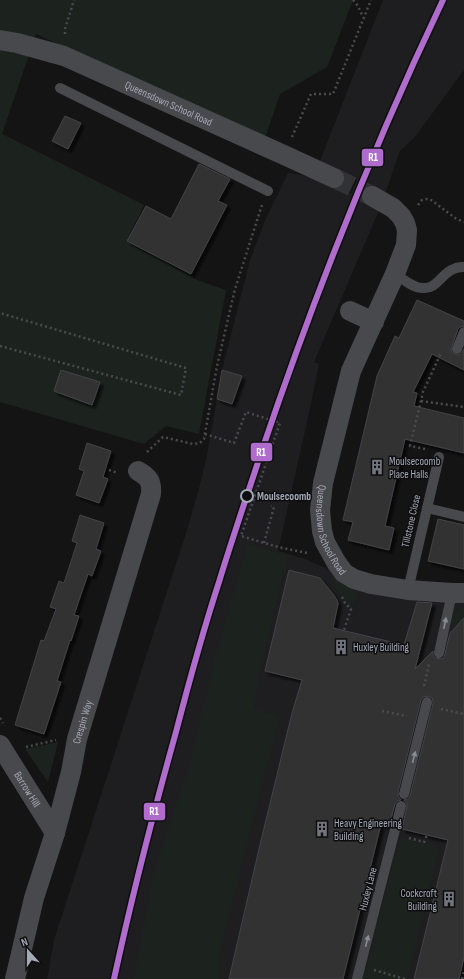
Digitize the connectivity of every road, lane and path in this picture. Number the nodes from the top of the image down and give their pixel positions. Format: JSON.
{"nodes":[{"id":1,"x":74,"y":0,"type":"edge"},
{"id":2,"x":353,"y":0,"type":"edge"},
{"id":3,"x":371,"y":0,"type":"edge"},
{"id":4,"x":364,"y":17,"type":"junction"},
{"id":5,"x":0,"y":40,"type":"edge"},
{"id":6,"x":64,"y":56,"type":"junction"},
{"id":7,"x":60,"y":88,"type":"dead end"},
{"id":8,"x":284,"y":155,"type":"junction"},
{"id":9,"x":334,"y":178,"type":"tunnel mouth"},
{"id":10,"x":268,"y":192,"type":"joint"},
{"id":11,"x":372,"y":196,"type":"tunnel mouth"},
{"id":12,"x":464,"y":222,"type":"edge"},
{"id":13,"x":405,"y":223,"type":"junction"},
{"id":14,"x":464,"y":267,"type":"edge"},
{"id":15,"x":395,"y":274,"type":"junction"},
{"id":16,"x":350,"y":311,"type":"dead end"},
{"id":17,"x":0,"y":313,"type":"edge"},
{"id":18,"x":374,"y":322,"type":"junction"},
{"id":19,"x":464,"y":332,"type":"edge"},
{"id":20,"x":0,"y":346,"type":"edge"},
{"id":21,"x":457,"y":349,"type":"joint"},
{"id":22,"x":421,"y":401,"type":"junction"},
{"id":23,"x":464,"y":407,"type":"edge"},
{"id":24,"x":205,"y":434,"type":"junction"},
{"id":25,"x":145,"y":453,"type":"dead end"},
{"id":26,"x":439,"y":457,"type":"joint"},
{"id":27,"x":138,"y":471,"type":"dead end"},
{"id":28,"x":271,"y":506,"type":"dead end"},
{"id":29,"x":427,"y":508,"type":"junction"},
{"id":30,"x":464,"y":517,"type":"edge"},
{"id":31,"x":264,"y":543,"type":"junction"},
{"id":32,"x":278,"y":547,"type":"dead end"},
{"id":33,"x":408,"y":590,"type":"junction"},
{"id":34,"x":458,"y":593,"type":"edge"},
{"id":35,"x":439,"y":653,"type":"dead end"},
{"id":36,"x":429,"y":664,"type":"dead end"},
{"id":37,"x":424,"y":687,"type":"dead end"},
{"id":38,"x":426,"y":704,"type":"joint"},
{"id":39,"x":382,"y":711,"type":"dead end"},
{"id":40,"x":464,"y":714,"type":"edge"},
{"id":41,"x":422,"y":724,"type":"junction"},
{"id":42,"x":56,"y":740,"type":"dead end"},
{"id":43,"x":0,"y":745,"type":"edge"},
{"id":44,"x":21,"y":748,"type":"dead end"},
{"id":45,"x":404,"y":794,"type":"dead end"},
{"id":46,"x":402,"y":806,"type":"dead end"},
{"id":47,"x":55,"y":833,"type":"junction"},
{"id":48,"x":427,"y":835,"type":"dead end"},
{"id":49,"x":406,"y":838,"type":"dead end"},
{"id":50,"x":360,"y":966,"type":"junction"},
{"id":51,"x":464,"y":971,"type":"edge"},
{"id":52,"x":15,"y":979,"type":"edge"},
{"id":53,"x":357,"y":979,"type":"edge"},
{"id":54,"x":405,"y":979,"type":"edge"},
{"id":55,"x":462,"y":979,"type":"edge"}],
"edges":[{"from":1,"to":6,"type":"path"},
{"from":2,"to":4,"type":"path"},
{"from":3,"to":4,"type":"path"},
{"from":4,"to":8,"type":"path"},
{"from":5,"to":6,"type":"street","name":"Queensdown School Road"},
{"from":6,"to":8,"type":"street","name":"Queensdown School Road"},
{"from":7,"to":10,"type":"lane"},
{"from":8,"to":9,"type":"street","name":"Queensdown School Road"},
{"from":10,"to":24,"type":"path"},
{"from":11,"to":13,"type":"street"},
{"from":12,"to":13,"type":"path"},
{"from":13,"to":15,"type":"street","name":"Queensdown School Road"},
{"from":14,"to":15,"type":"lane"},
{"from":15,"to":18,"type":"street","name":"Queensdown School Road"},
{"from":16,"to":18,"type":"street"},
{"from":17,"to":20,"type":"path"},
{"from":18,"to":33,"type":"street","name":"Queensdown School Road"},
{"from":19,"to":21,"type":"lane"},
{"from":21,"to":22,"type":"path"},
{"from":22,"to":23,"type":"path"},
{"from":22,"to":26,"type":"path"},
{"from":24,"to":25,"type":"path"},
{"from":24,"to":31,"type":"path"},
{"from":26,"to":29,"type":"lane","name":"Tillstone Close"},
{"from":27,"to":47,"type":"street","name":"Crespin Way"},
{"from":28,"to":31,"type":"path"},
{"from":29,"to":30,"type":"lane"},
{"from":29,"to":33,"type":"lane","name":"Tillstone Close"},
{"from":31,"to":32,"type":"path"},
{"from":33,"to":34,"type":"street","name":"Queensdown School Road"},
{"from":35,"to":34,"type":"lane","one_way":true},
{"from":36,"to":37,"type":"path"},
{"from":38,"to":40,"type":"path"},
{"from":38,"to":41,"type":"lane"},
{"from":39,"to":41,"type":"path"},
{"from":45,"to":41,"type":"lane","one_way":true},
{"from":42,"to":44,"type":"path"},
{"from":43,"to":47,"type":"street","name":"Barrow Hill"},
{"from":50,"to":46,"type":"lane","name":"Huxley Lane","one_way":true},
{"from":47,"to":52,"type":"street","name":"Crespin Way"},
{"from":48,"to":49,"type":"path"},
{"from":50,"to":53,"type":"lane","name":"Huxley Lane"},
{"from":50,"to":54,"type":"path"},
{"from":51,"to":55,"type":"path"}]}
